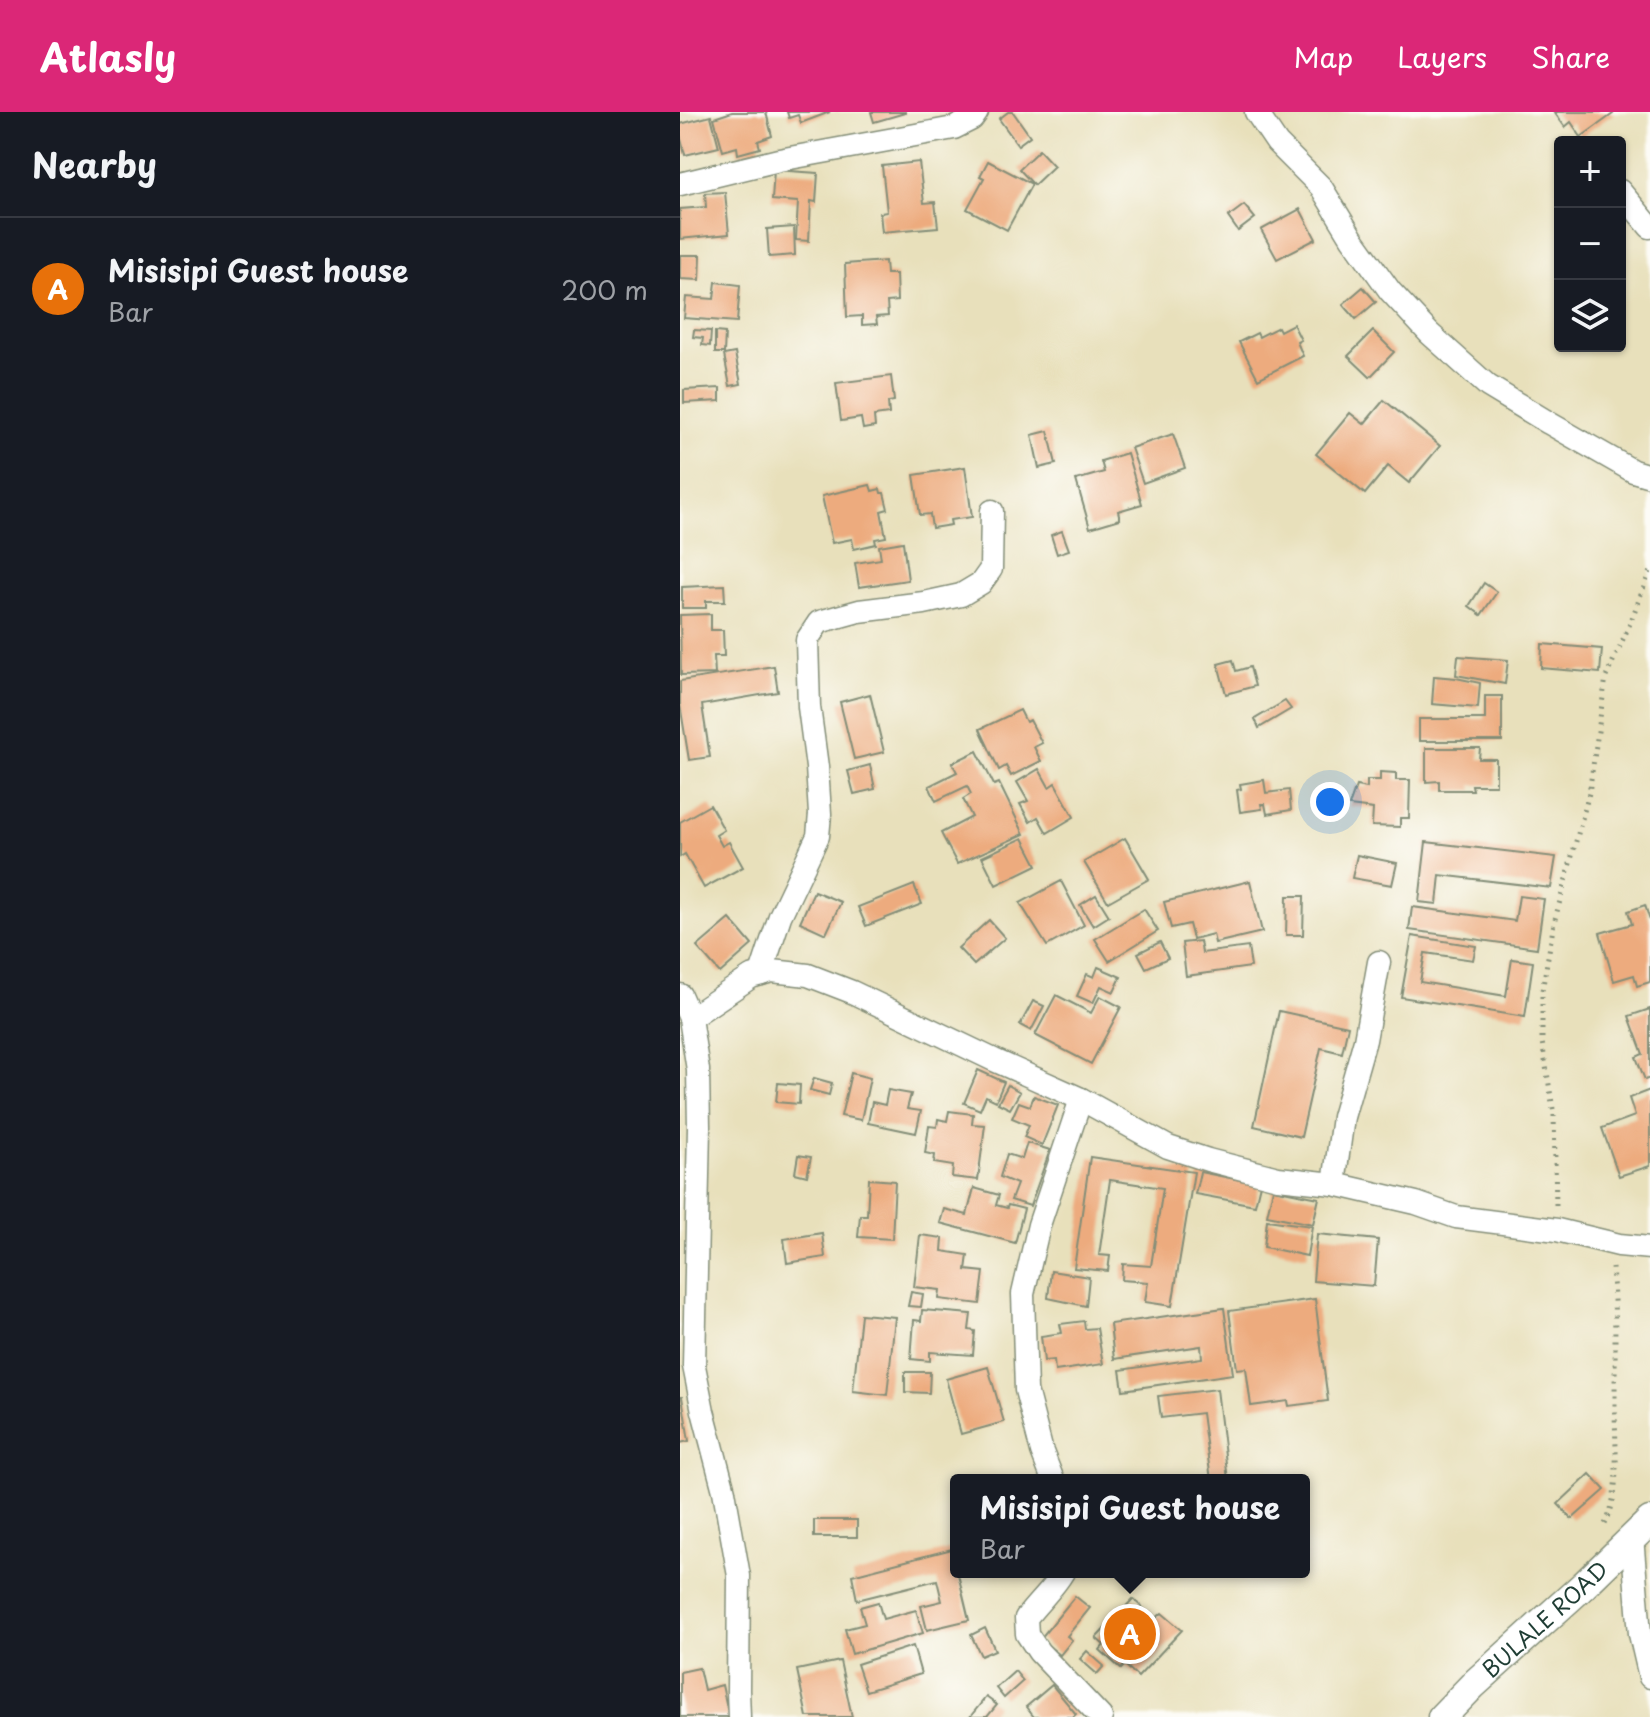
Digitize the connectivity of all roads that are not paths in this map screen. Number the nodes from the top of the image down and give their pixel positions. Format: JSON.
{"nodes":[{"id":1,"x":977,"y":112,"type":"edge"},
{"id":2,"x":1256,"y":112,"type":"edge"},
{"id":3,"x":680,"y":184,"type":"edge"},
{"id":4,"x":1626,"y":198,"type":"edge"},
{"id":5,"x":1650,"y":227,"type":"edge"},
{"id":6,"x":1650,"y":476,"type":"edge"},
{"id":7,"x":992,"y":511,"type":"dead end"},
{"id":8,"x":1379,"y":962,"type":"dead end"},
{"id":9,"x":761,"y":974,"type":"junction"},
{"id":10,"x":680,"y":995,"type":"edge"},
{"id":11,"x":690,"y":1018,"type":"junction"},
{"id":12,"x":1081,"y":1099,"type":"junction"},
{"id":13,"x":1334,"y":1184,"type":"junction"},
{"id":14,"x":1650,"y":1248,"type":"edge"},
{"id":15,"x":1051,"y":1474,"type":"edge"},
{"id":16,"x":1641,"y":1529,"type":"edge"},
{"id":17,"x":1060,"y":1578,"type":"edge"},
{"id":18,"x":1650,"y":1677,"type":"edge"},
{"id":19,"x":739,"y":1717,"type":"edge"},
{"id":20,"x":1101,"y":1717,"type":"edge"},
{"id":21,"x":1442,"y":1717,"type":"edge"}],
"edges":[{"from":1,"to":3,"type":"street"},
{"from":2,"to":6,"type":"street"},
{"from":4,"to":5,"type":"street"},
{"from":7,"to":9,"type":"street"},
{"from":8,"to":13,"type":"street"},
{"from":9,"to":11,"type":"street"},
{"from":9,"to":12,"type":"street"},
{"from":10,"to":11,"type":"street"},
{"from":11,"to":19,"type":"street"},
{"from":12,"to":13,"type":"street"},
{"from":12,"to":15,"type":"street"},
{"from":13,"to":14,"type":"street"},
{"from":16,"to":18,"type":"street"},
{"from":16,"to":21,"type":"street","name":"BULALE ROAD"},
{"from":17,"to":20,"type":"street"}]}
